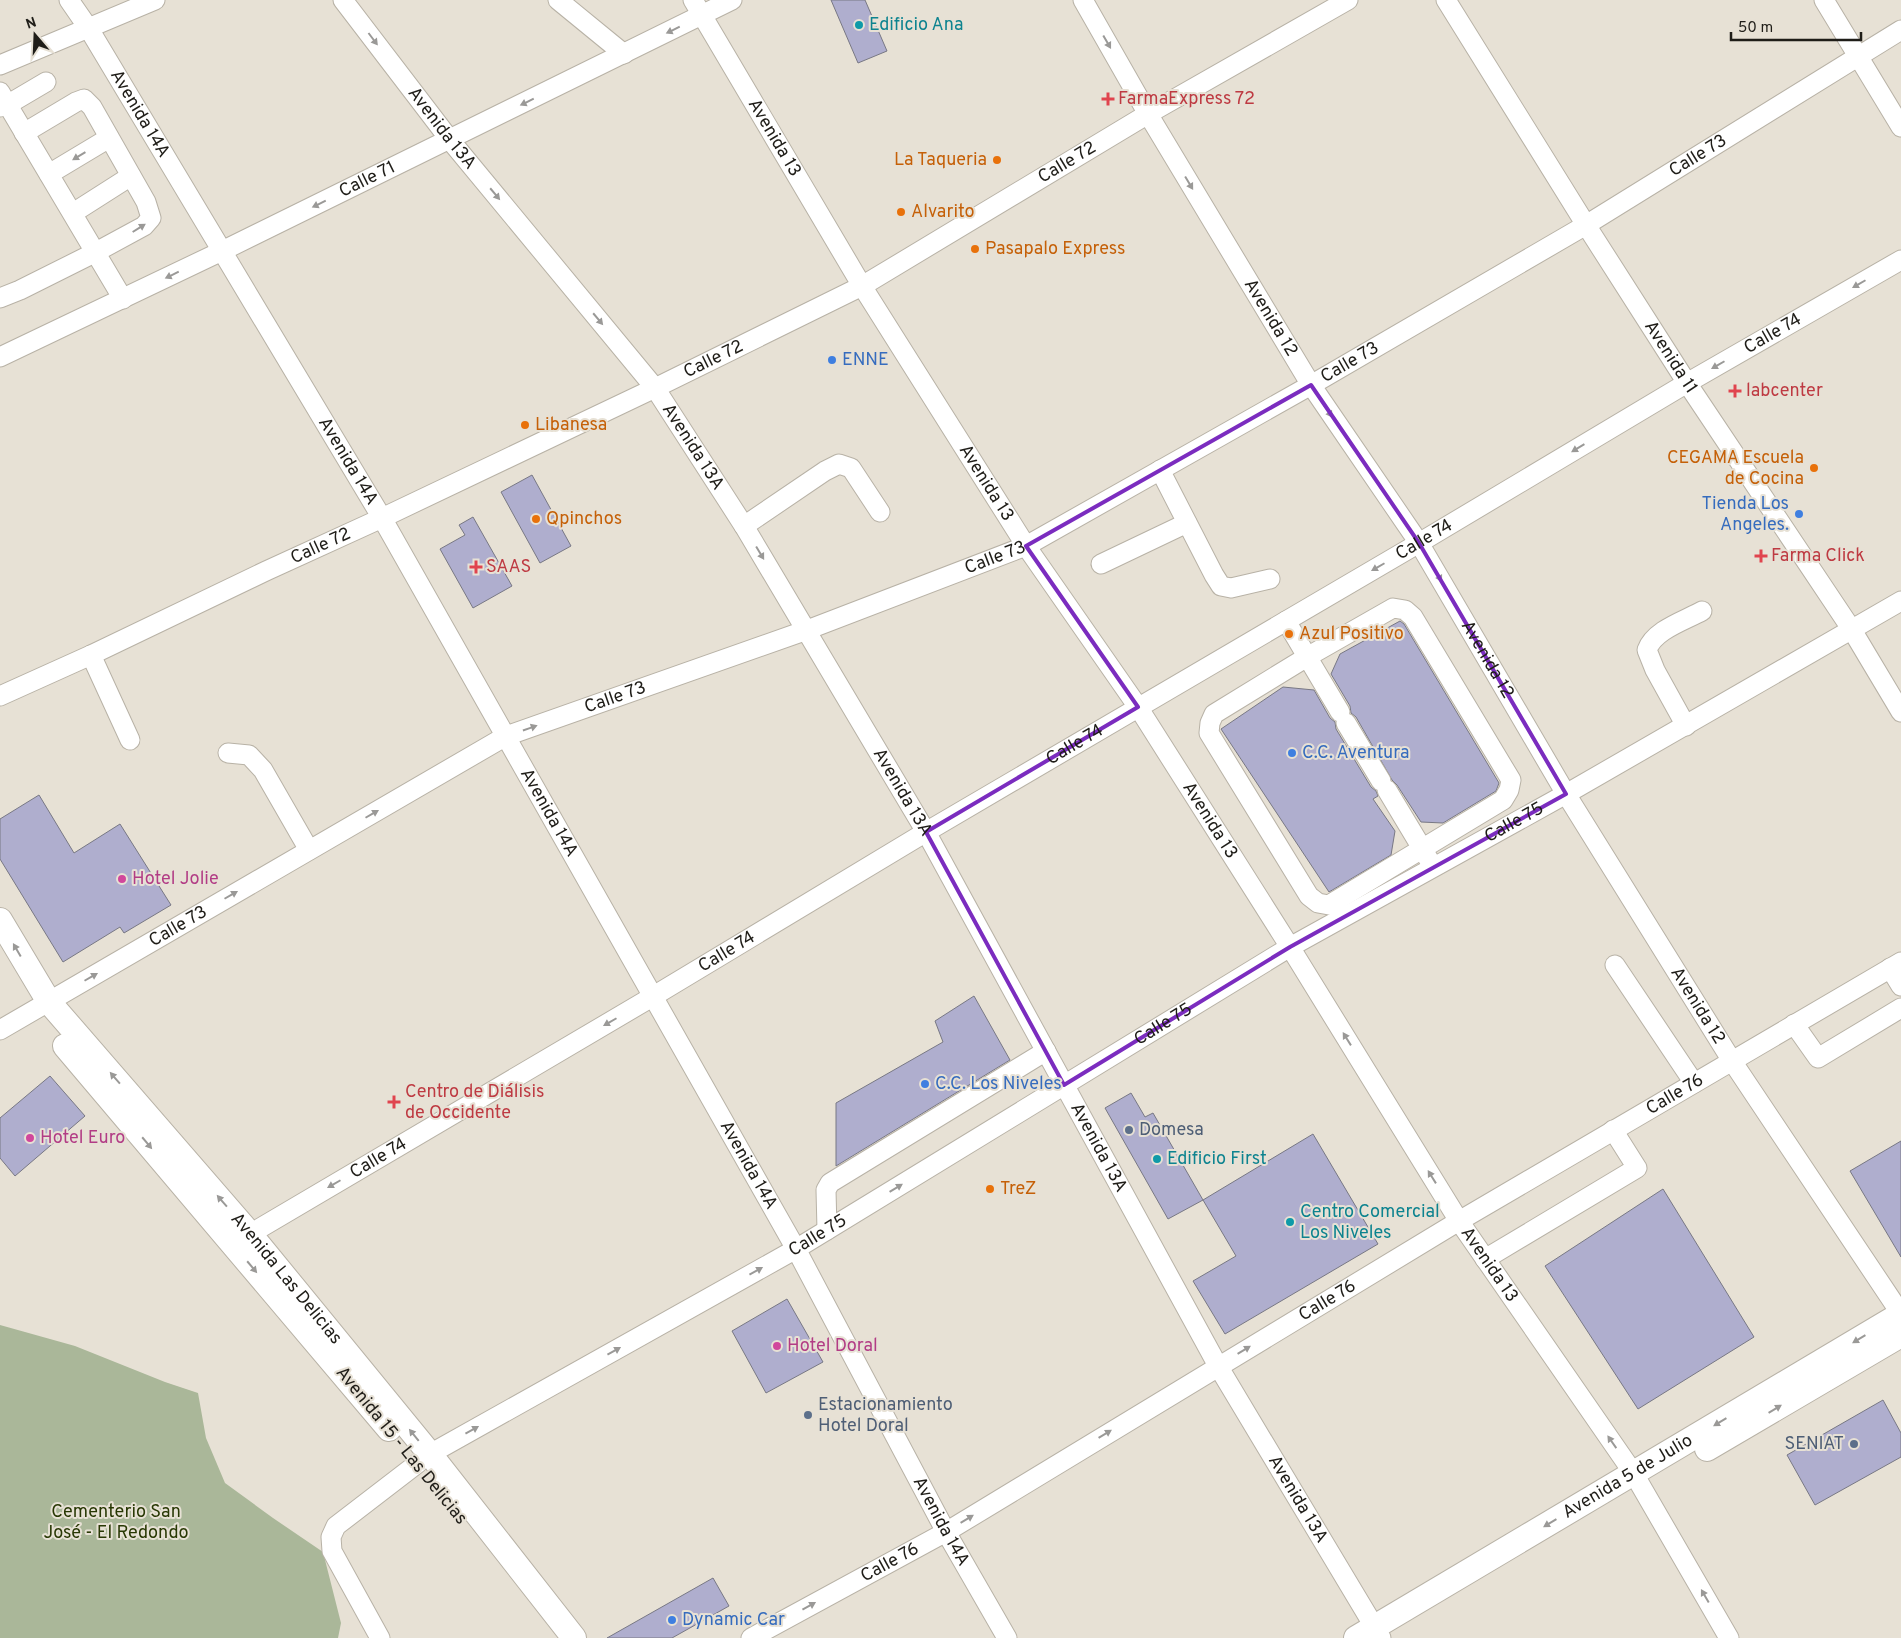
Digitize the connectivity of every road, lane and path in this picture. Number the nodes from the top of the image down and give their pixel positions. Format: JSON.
{"nodes":[{"id":1,"x":69,"y":0,"type":"edge"},
{"id":2,"x":155,"y":0,"type":"edge"},
{"id":3,"x":343,"y":0,"type":"edge"},
{"id":4,"x":558,"y":0,"type":"edge"},
{"id":5,"x":732,"y":0,"type":"edge"},
{"id":6,"x":1083,"y":0,"type":"edge"},
{"id":7,"x":1348,"y":0,"type":"edge"},
{"id":8,"x":1446,"y":0,"type":"edge"},
{"id":9,"x":1824,"y":0,"type":"edge"},
{"id":10,"x":698,"y":8,"type":"edge"},
{"id":11,"x":89,"y":29,"type":"junction"},
{"id":12,"x":1901,"y":30,"type":"edge"},
{"id":13,"x":624,"y":54,"type":"junction"},
{"id":14,"x":1858,"y":57,"type":"junction"},
{"id":15,"x":0,"y":65,"type":"edge"},
{"id":16,"x":46,"y":82,"type":"dead end"},
{"id":17,"x":2,"y":102,"type":"edge"},
{"id":18,"x":1148,"y":114,"type":"junction"},
{"id":19,"x":1901,"y":127,"type":"edge"},
{"id":20,"x":24,"y":133,"type":"junction"},
{"id":21,"x":110,"y":138,"type":"junction"},
{"id":22,"x":450,"y":140,"type":"junction"},
{"id":23,"x":49,"y":174,"type":"junction"},
{"id":24,"x":131,"y":176,"type":"junction"},
{"id":25,"x":73,"y":213,"type":"junction"},
{"id":26,"x":1586,"y":225,"type":"junction"},
{"id":27,"x":222,"y":251,"type":"junction"},
{"id":28,"x":96,"y":252,"type":"junction"},
{"id":29,"x":1901,"y":260,"type":"edge"},
{"id":30,"x":862,"y":286,"type":"junction"},
{"id":31,"x":0,"y":298,"type":"edge"},
{"id":32,"x":123,"y":299,"type":"junction"},
{"id":33,"x":0,"y":357,"type":"edge"},
{"id":34,"x":1687,"y":383,"type":"junction"},
{"id":35,"x":1311,"y":385,"type":"junction"},
{"id":36,"x":655,"y":388,"type":"junction"},
{"id":37,"x":1160,"y":470,"type":"junction"},
{"id":38,"x":880,"y":512,"type":"dead end"},
{"id":39,"x":382,"y":518,"type":"junction"},
{"id":40,"x":1187,"y":523,"type":"junction"},
{"id":41,"x":744,"y":526,"type":"junction"},
{"id":42,"x":1419,"y":543,"type":"junction"},
{"id":43,"x":1026,"y":546,"type":"junction"},
{"id":44,"x":1101,"y":564,"type":"dead end"},
{"id":45,"x":1270,"y":580,"type":"dead end"},
{"id":46,"x":1901,"y":602,"type":"edge"},
{"id":47,"x":1702,"y":612,"type":"dead end"},
{"id":48,"x":1286,"y":621,"type":"junction"},
{"id":49,"x":807,"y":630,"type":"junction"},
{"id":50,"x":1852,"y":630,"type":"junction"},
{"id":51,"x":92,"y":655,"type":"junction"},
{"id":52,"x":1307,"y":657,"type":"junction"},
{"id":53,"x":0,"y":696,"type":"edge"},
{"id":54,"x":1138,"y":707,"type":"junction"},
{"id":55,"x":1901,"y":712,"type":"edge"},
{"id":56,"x":1686,"y":726,"type":"junction"},
{"id":57,"x":506,"y":736,"type":"junction"},
{"id":58,"x":130,"y":740,"type":"dead end"},
{"id":59,"x":228,"y":753,"type":"dead end"},
{"id":60,"x":1566,"y":794,"type":"junction"},
{"id":61,"x":926,"y":832,"type":"junction"},
{"id":62,"x":1422,"y":849,"type":"junction"},
{"id":63,"x":309,"y":850,"type":"junction"},
{"id":64,"x":1434,"y":868,"type":"junction"},
{"id":65,"x":0,"y":920,"type":"edge"},
{"id":66,"x":1290,"y":947,"type":"junction"},
{"id":67,"x":0,"y":952,"type":"edge"},
{"id":68,"x":1615,"y":965,"type":"dead end"},
{"id":69,"x":1895,"y":965,"type":"edge"},
{"id":70,"x":1901,"y":986,"type":"edge"},
{"id":71,"x":652,"y":997,"type":"junction"},
{"id":72,"x":39,"y":1001,"type":"junction"},
{"id":73,"x":1901,"y":1008,"type":"edge"},
{"id":74,"x":0,"y":1016,"type":"edge"},
{"id":75,"x":1794,"y":1024,"type":"junction"},
{"id":76,"x":0,"y":1030,"type":"edge"},
{"id":77,"x":1046,"y":1051,"type":"junction"},
{"id":78,"x":1732,"y":1061,"type":"junction"},
{"id":79,"x":1694,"y":1083,"type":"junction"},
{"id":80,"x":1064,"y":1085,"type":"junction"},
{"id":81,"x":1613,"y":1130,"type":"junction"},
{"id":82,"x":1459,"y":1221,"type":"junction"},
{"id":83,"x":827,"y":1230,"type":"junction"},
{"id":84,"x":250,"y":1234,"type":"junction"},
{"id":85,"x":796,"y":1249,"type":"junction"},
{"id":86,"x":1485,"y":1258,"type":"junction"},
{"id":87,"x":1901,"y":1314,"type":"edge"},
{"id":88,"x":1901,"y":1335,"type":"edge"},
{"id":89,"x":1218,"y":1366,"type":"junction"},
{"id":90,"x":424,"y":1458,"type":"junction"},
{"id":91,"x":1638,"y":1481,"type":"junction"},
{"id":92,"x":946,"y":1532,"type":"junction"},
{"id":93,"x":1375,"y":1635,"type":"edge"},
{"id":94,"x":380,"y":1638,"type":"edge"},
{"id":95,"x":556,"y":1638,"type":"edge"},
{"id":96,"x":574,"y":1638,"type":"edge"},
{"id":97,"x":751,"y":1638,"type":"edge"},
{"id":98,"x":1007,"y":1638,"type":"edge"},
{"id":99,"x":1729,"y":1638,"type":"edge"}],
"edges":[{"from":1,"to":11,"type":"street","name":"Avenida 14A"},
{"from":2,"to":11,"type":"street"},
{"from":3,"to":22,"type":"street","name":"Avenida 13A","one_way":true},
{"from":4,"to":13,"type":"street"},
{"from":5,"to":10,"type":"street","name":"Calle 71"},
{"from":6,"to":18,"type":"street","name":"Avenida 12","one_way":true},
{"from":7,"to":18,"type":"street","name":"Calle 72"},
{"from":8,"to":26,"type":"street","name":"Avenida 11"},
{"from":9,"to":14,"type":"street"},
{"from":10,"to":13,"type":"street","name":"Calle 71","one_way":true},
{"from":10,"to":30,"type":"street","name":"Avenida 13"},
{"from":11,"to":15,"type":"street"},
{"from":11,"to":27,"type":"street","name":"Avenida 14A"},
{"from":12,"to":14,"type":"street","name":"Calle 73"},
{"from":13,"to":22,"type":"street","name":"Calle 71","one_way":true},
{"from":14,"to":19,"type":"street"},
{"from":14,"to":26,"type":"street","name":"Calle 73"},
{"from":16,"to":17,"type":"street"},
{"from":17,"to":20,"type":"street"},
{"from":18,"to":30,"type":"street","name":"Calle 72"},
{"from":18,"to":35,"type":"street","name":"Avenida 12","one_way":true},
{"from":20,"to":21,"type":"street"},
{"from":20,"to":23,"type":"street"},
{"from":21,"to":23,"type":"street","one_way":true},
{"from":21,"to":24,"type":"street"},
{"from":22,"to":27,"type":"street","name":"Calle 71","one_way":true},
{"from":22,"to":36,"type":"street","name":"Avenida 13A","one_way":true},
{"from":23,"to":25,"type":"street"},
{"from":24,"to":25,"type":"street"},
{"from":28,"to":24,"type":"street","one_way":true},
{"from":25,"to":28,"type":"street"},
{"from":26,"to":34,"type":"street","name":"Avenida 11"},
{"from":26,"to":35,"type":"street","name":"Calle 73"},
{"from":27,"to":32,"type":"street","name":"Calle 71","one_way":true},
{"from":27,"to":39,"type":"street","name":"Avenida 14A"},
{"from":28,"to":31,"type":"street"},
{"from":28,"to":32,"type":"street"},
{"from":29,"to":34,"type":"street","name":"Calle 74","one_way":true},
{"from":30,"to":36,"type":"street","name":"Calle 72"},
{"from":30,"to":43,"type":"street","name":"Avenida 13"},
{"from":32,"to":33,"type":"street","name":"Calle 71"},
{"from":34,"to":42,"type":"street","name":"Calle 74","one_way":true},
{"from":34,"to":50,"type":"street","name":"Avenida 11"},
{"from":35,"to":37,"type":"street","name":"Calle 73"},
{"from":35,"to":42,"type":"street","name":"Avenida 12","one_way":true},
{"from":36,"to":39,"type":"street","name":"Calle 72"},
{"from":36,"to":41,"type":"street","name":"Avenida 13A"},
{"from":37,"to":40,"type":"street"},
{"from":37,"to":43,"type":"street","name":"Calle 73"},
{"from":38,"to":41,"type":"street"},
{"from":39,"to":51,"type":"street","name":"Calle 72"},
{"from":39,"to":57,"type":"street","name":"Avenida 14A"},
{"from":40,"to":44,"type":"street"},
{"from":40,"to":45,"type":"street"},
{"from":41,"to":49,"type":"street","name":"Avenida 13A","one_way":true},
{"from":42,"to":48,"type":"street","name":"Calle 74","one_way":true},
{"from":42,"to":60,"type":"street","name":"Avenida 12","one_way":true},
{"from":43,"to":49,"type":"street","name":"Calle 73"},
{"from":43,"to":54,"type":"street","name":"Avenida 13"},
{"from":46,"to":50,"type":"street","name":"Calle 75"},
{"from":47,"to":56,"type":"street"},
{"from":48,"to":52,"type":"street"},
{"from":48,"to":54,"type":"street","name":"Calle 74"},
{"from":57,"to":49,"type":"street","name":"Calle 73","one_way":true},
{"from":49,"to":61,"type":"street","name":"Avenida 13A"},
{"from":50,"to":55,"type":"street","name":"Avenida 11"},
{"from":50,"to":56,"type":"street","name":"Calle 75"},
{"from":51,"to":53,"type":"street","name":"Calle 72"},
{"from":51,"to":58,"type":"street"},
{"from":52,"to":62,"type":"street"},
{"from":52,"to":62,"type":"street"},
{"from":52,"to":62,"type":"street"},
{"from":54,"to":61,"type":"street","name":"Calle 74"},
{"from":54,"to":66,"type":"street","name":"Avenida 13"},
{"from":56,"to":60,"type":"street","name":"Calle 75"},
{"from":63,"to":57,"type":"street","name":"Calle 73","one_way":true},
{"from":57,"to":71,"type":"street","name":"Avenida 14A"},
{"from":59,"to":63,"type":"street"},
{"from":60,"to":64,"type":"street","name":"Calle 75"},
{"from":60,"to":78,"type":"street","name":"Avenida 12"},
{"from":61,"to":71,"type":"street","name":"Calle 74"},
{"from":61,"to":77,"type":"street","name":"Avenida 13A"},
{"from":62,"to":64,"type":"street"},
{"from":72,"to":63,"type":"street","name":"Calle 73","one_way":true},
{"from":64,"to":66,"type":"street","name":"Calle 75"},
{"from":72,"to":65,"type":"main road","name":"Avenida Las Delicias","one_way":true},
{"from":66,"to":80,"type":"street","name":"Calle 75"},
{"from":82,"to":66,"type":"street","name":"Avenida 13","one_way":true},
{"from":67,"to":72,"type":"main road","name":"Avenida 15 - Las Delicias"},
{"from":68,"to":79,"type":"street"},
{"from":69,"to":70,"type":"street"},
{"from":69,"to":75,"type":"street","name":"Calle 76"},
{"from":71,"to":84,"type":"street","name":"Calle 74","one_way":true},
{"from":71,"to":85,"type":"street","name":"Avenida 14A"},
{"from":72,"to":74,"type":"street"},
{"from":72,"to":76,"type":"street"},
{"from":84,"to":72,"type":"main road","name":"Avenida Las Delicias","one_way":true},
{"from":72,"to":90,"type":"main road","name":"Avenida 15 - Las Delicias","one_way":true},
{"from":73,"to":75,"type":"street"},
{"from":75,"to":78,"type":"street","name":"Calle 76"},
{"from":77,"to":80,"type":"street","name":"Avenida 13A"},
{"from":77,"to":83,"type":"street"},
{"from":78,"to":79,"type":"street","name":"Calle 76"},
{"from":78,"to":87,"type":"street","name":"Avenida 12"},
{"from":79,"to":81,"type":"street","name":"Calle 76"},
{"from":83,"to":80,"type":"street","name":"Calle 75","one_way":true},
{"from":80,"to":89,"type":"street","name":"Avenida 13A"},
{"from":81,"to":82,"type":"street","name":"Calle 76"},
{"from":81,"to":86,"type":"street"},
{"from":82,"to":86,"type":"street","name":"Avenida 13"},
{"from":89,"to":82,"type":"street","name":"Calle 76","one_way":true},
{"from":83,"to":85,"type":"street","name":"Calle 75"},
{"from":90,"to":84,"type":"main road","name":"Avenida Las Delicias","one_way":true},
{"from":90,"to":85,"type":"street","name":"Calle 75","one_way":true},
{"from":85,"to":92,"type":"street","name":"Avenida 14A"},
{"from":91,"to":86,"type":"street","name":"Avenida 13","one_way":true},
{"from":87,"to":91,"type":"main road","name":"Avenida 5 de Julio","one_way":true},
{"from":91,"to":88,"type":"main road","name":"Avenida 5 de Julio","one_way":true},
{"from":92,"to":89,"type":"street","name":"Calle 76","one_way":true},
{"from":89,"to":93,"type":"street","name":"Avenida 13A"},
{"from":90,"to":94,"type":"street","name":"Calle 75"},
{"from":90,"to":95,"type":"main road","name":"Avenida 15 - Las Delicias"},
{"from":90,"to":96,"type":"main road","name":"Avenida Las Delicias"},
{"from":91,"to":93,"type":"main road","name":"Avenida 5 de Julio"},
{"from":99,"to":91,"type":"street","name":"Avenida 13","one_way":true},
{"from":97,"to":92,"type":"street","name":"Calle 76","one_way":true},
{"from":92,"to":98,"type":"street","name":"Avenida 14A"}]}
